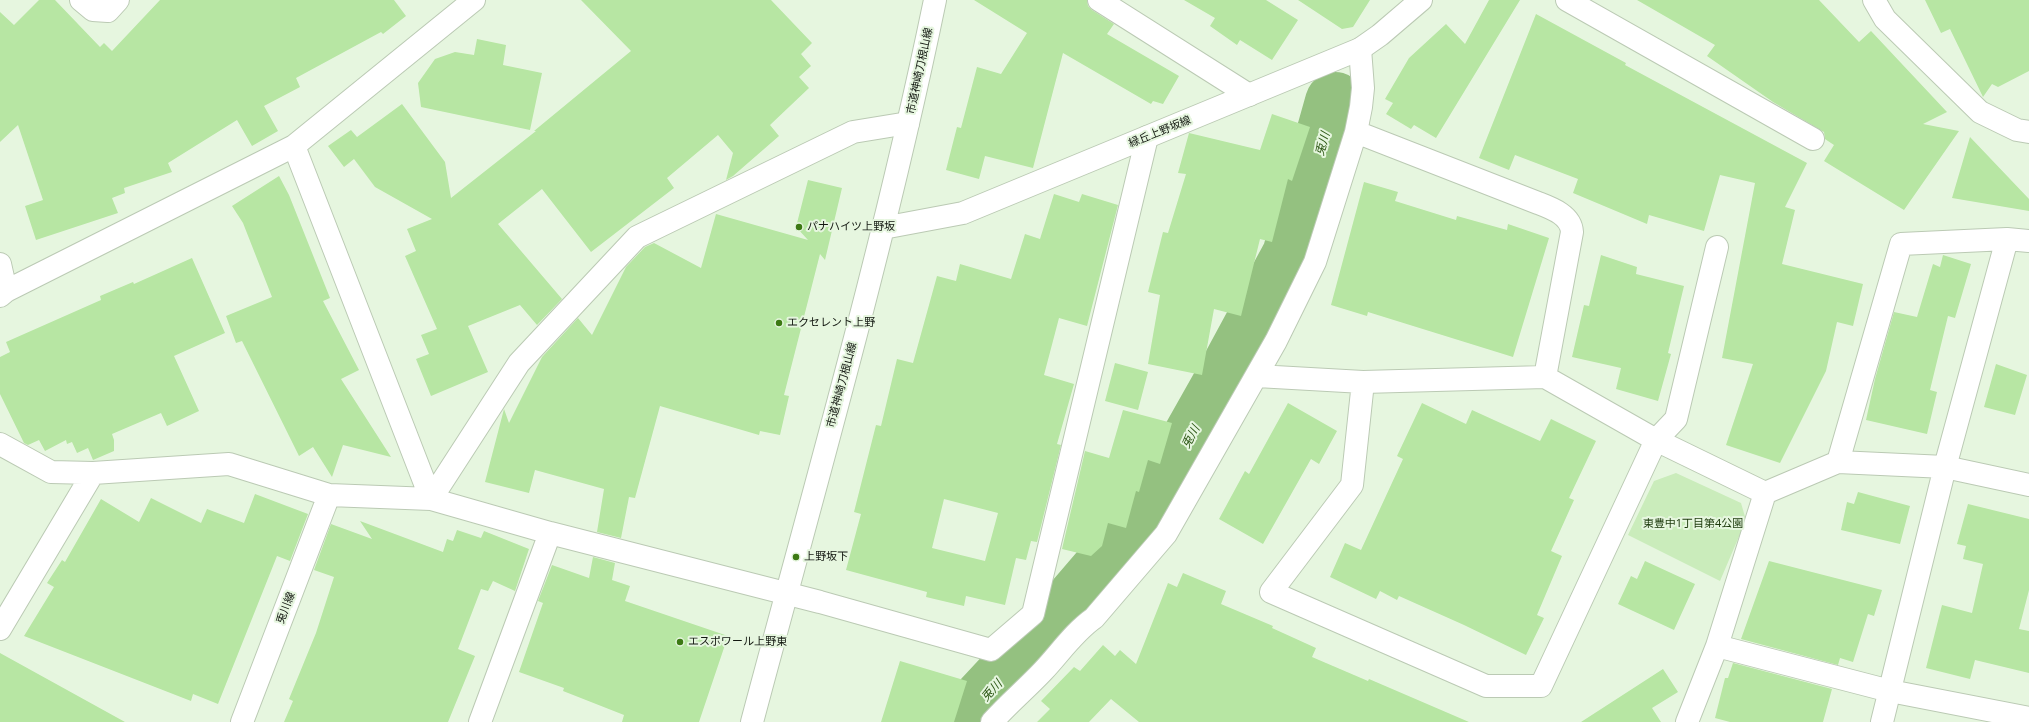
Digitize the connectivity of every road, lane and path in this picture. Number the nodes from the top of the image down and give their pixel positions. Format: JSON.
{"nodes":[{"id":1,"x":81,"y":0,"type":"edge"},
{"id":2,"x":118,"y":0,"type":"edge"},
{"id":3,"x":474,"y":0,"type":"edge"},
{"id":4,"x":935,"y":0,"type":"edge"},
{"id":5,"x":1099,"y":0,"type":"edge"},
{"id":6,"x":1420,"y":0,"type":"edge"},
{"id":7,"x":1567,"y":0,"type":"edge"},
{"id":8,"x":1874,"y":0,"type":"edge"},
{"id":9,"x":1360,"y":49,"type":"junction"},
{"id":10,"x":1249,"y":95,"type":"junction"},
{"id":11,"x":908,"y":123,"type":"junction"},
{"id":12,"x":1356,"y":132,"type":"junction"},
{"id":13,"x":2029,"y":132,"type":"edge"},
{"id":14,"x":1146,"y":137,"type":"junction"},
{"id":15,"x":1813,"y":139,"type":"dead end"},
{"id":16,"x":294,"y":146,"type":"junction"},
{"id":17,"x":883,"y":228,"type":"junction"},
{"id":18,"x":2007,"y":239,"type":"junction"},
{"id":19,"x":2029,"y":241,"type":"edge"},
{"id":20,"x":1718,"y":247,"type":"dead end"},
{"id":21,"x":0,"y":264,"type":"edge"},
{"id":22,"x":3,"y":293,"type":"edge"},
{"id":23,"x":1258,"y":376,"type":"junction"},
{"id":24,"x":1545,"y":378,"type":"junction"},
{"id":25,"x":1364,"y":382,"type":"junction"},
{"id":26,"x":1656,"y":440,"type":"junction"},
{"id":27,"x":0,"y":444,"type":"edge"},
{"id":28,"x":1838,"y":462,"type":"junction"},
{"id":29,"x":1945,"y":467,"type":"junction"},
{"id":30,"x":93,"y":473,"type":"junction"},
{"id":31,"x":2029,"y":485,"type":"edge"},
{"id":32,"x":1765,"y":493,"type":"junction"},
{"id":33,"x":329,"y":495,"type":"junction"},
{"id":34,"x":430,"y":499,"type":"junction"},
{"id":35,"x":550,"y":533,"type":"junction"},
{"id":36,"x":786,"y":594,"type":"junction"},
{"id":37,"x":0,"y":630,"type":"edge"},
{"id":38,"x":1717,"y":646,"type":"junction"},
{"id":39,"x":1890,"y":691,"type":"junction"},
{"id":40,"x":2029,"y":718,"type":"edge"},
{"id":41,"x":242,"y":722,"type":"edge"},
{"id":42,"x":480,"y":722,"type":"edge"},
{"id":43,"x":752,"y":722,"type":"edge"},
{"id":44,"x":992,"y":722,"type":"edge"},
{"id":45,"x":1687,"y":722,"type":"edge"},
{"id":46,"x":1882,"y":722,"type":"edge"}],
"edges":[{"from":1,"to":2,"type":"street"},
{"from":3,"to":16,"type":"street"},
{"from":4,"to":11,"type":"street","name":"市道神崎刀根山線"},
{"from":5,"to":10,"type":"street"},
{"from":6,"to":9,"type":"street","name":"緑丘上野坂線"},
{"from":7,"to":15,"type":"street"},
{"from":8,"to":13,"type":"street"},
{"from":9,"to":10,"type":"street","name":"緑丘上野坂線"},
{"from":9,"to":12,"type":"street"},
{"from":10,"to":14,"type":"street","name":"緑丘上野坂線"},
{"from":11,"to":17,"type":"street","name":"市道神崎刀根山線"},
{"from":11,"to":34,"type":"street"},
{"from":12,"to":23,"type":"street"},
{"from":12,"to":24,"type":"street"},
{"from":14,"to":17,"type":"street","name":"緑丘上野坂線"},
{"from":14,"to":36,"type":"street"},
{"from":16,"to":22,"type":"street"},
{"from":16,"to":34,"type":"street"},
{"from":17,"to":36,"type":"street","name":"市道神崎刀根山線"},
{"from":18,"to":19,"type":"street"},
{"from":18,"to":28,"type":"street"},
{"from":18,"to":29,"type":"street"},
{"from":20,"to":26,"type":"street"},
{"from":21,"to":22,"type":"street"},
{"from":23,"to":25,"type":"street"},
{"from":23,"to":44,"type":"street"},
{"from":24,"to":25,"type":"street"},
{"from":24,"to":26,"type":"street"},
{"from":25,"to":26,"type":"street"},
{"from":26,"to":32,"type":"street"},
{"from":27,"to":30,"type":"street"},
{"from":28,"to":29,"type":"street"},
{"from":28,"to":32,"type":"street"},
{"from":29,"to":31,"type":"street"},
{"from":29,"to":39,"type":"street"},
{"from":30,"to":33,"type":"street"},
{"from":30,"to":37,"type":"street"},
{"from":32,"to":38,"type":"street"},
{"from":33,"to":34,"type":"street"},
{"from":33,"to":41,"type":"street","name":"兎川線"},
{"from":34,"to":35,"type":"street"},
{"from":35,"to":36,"type":"street"},
{"from":35,"to":42,"type":"street"},
{"from":36,"to":43,"type":"street","name":"市道神崎刀根山線"},
{"from":38,"to":39,"type":"street"},
{"from":38,"to":45,"type":"street"},
{"from":39,"to":40,"type":"street"},
{"from":39,"to":46,"type":"street"}]}
